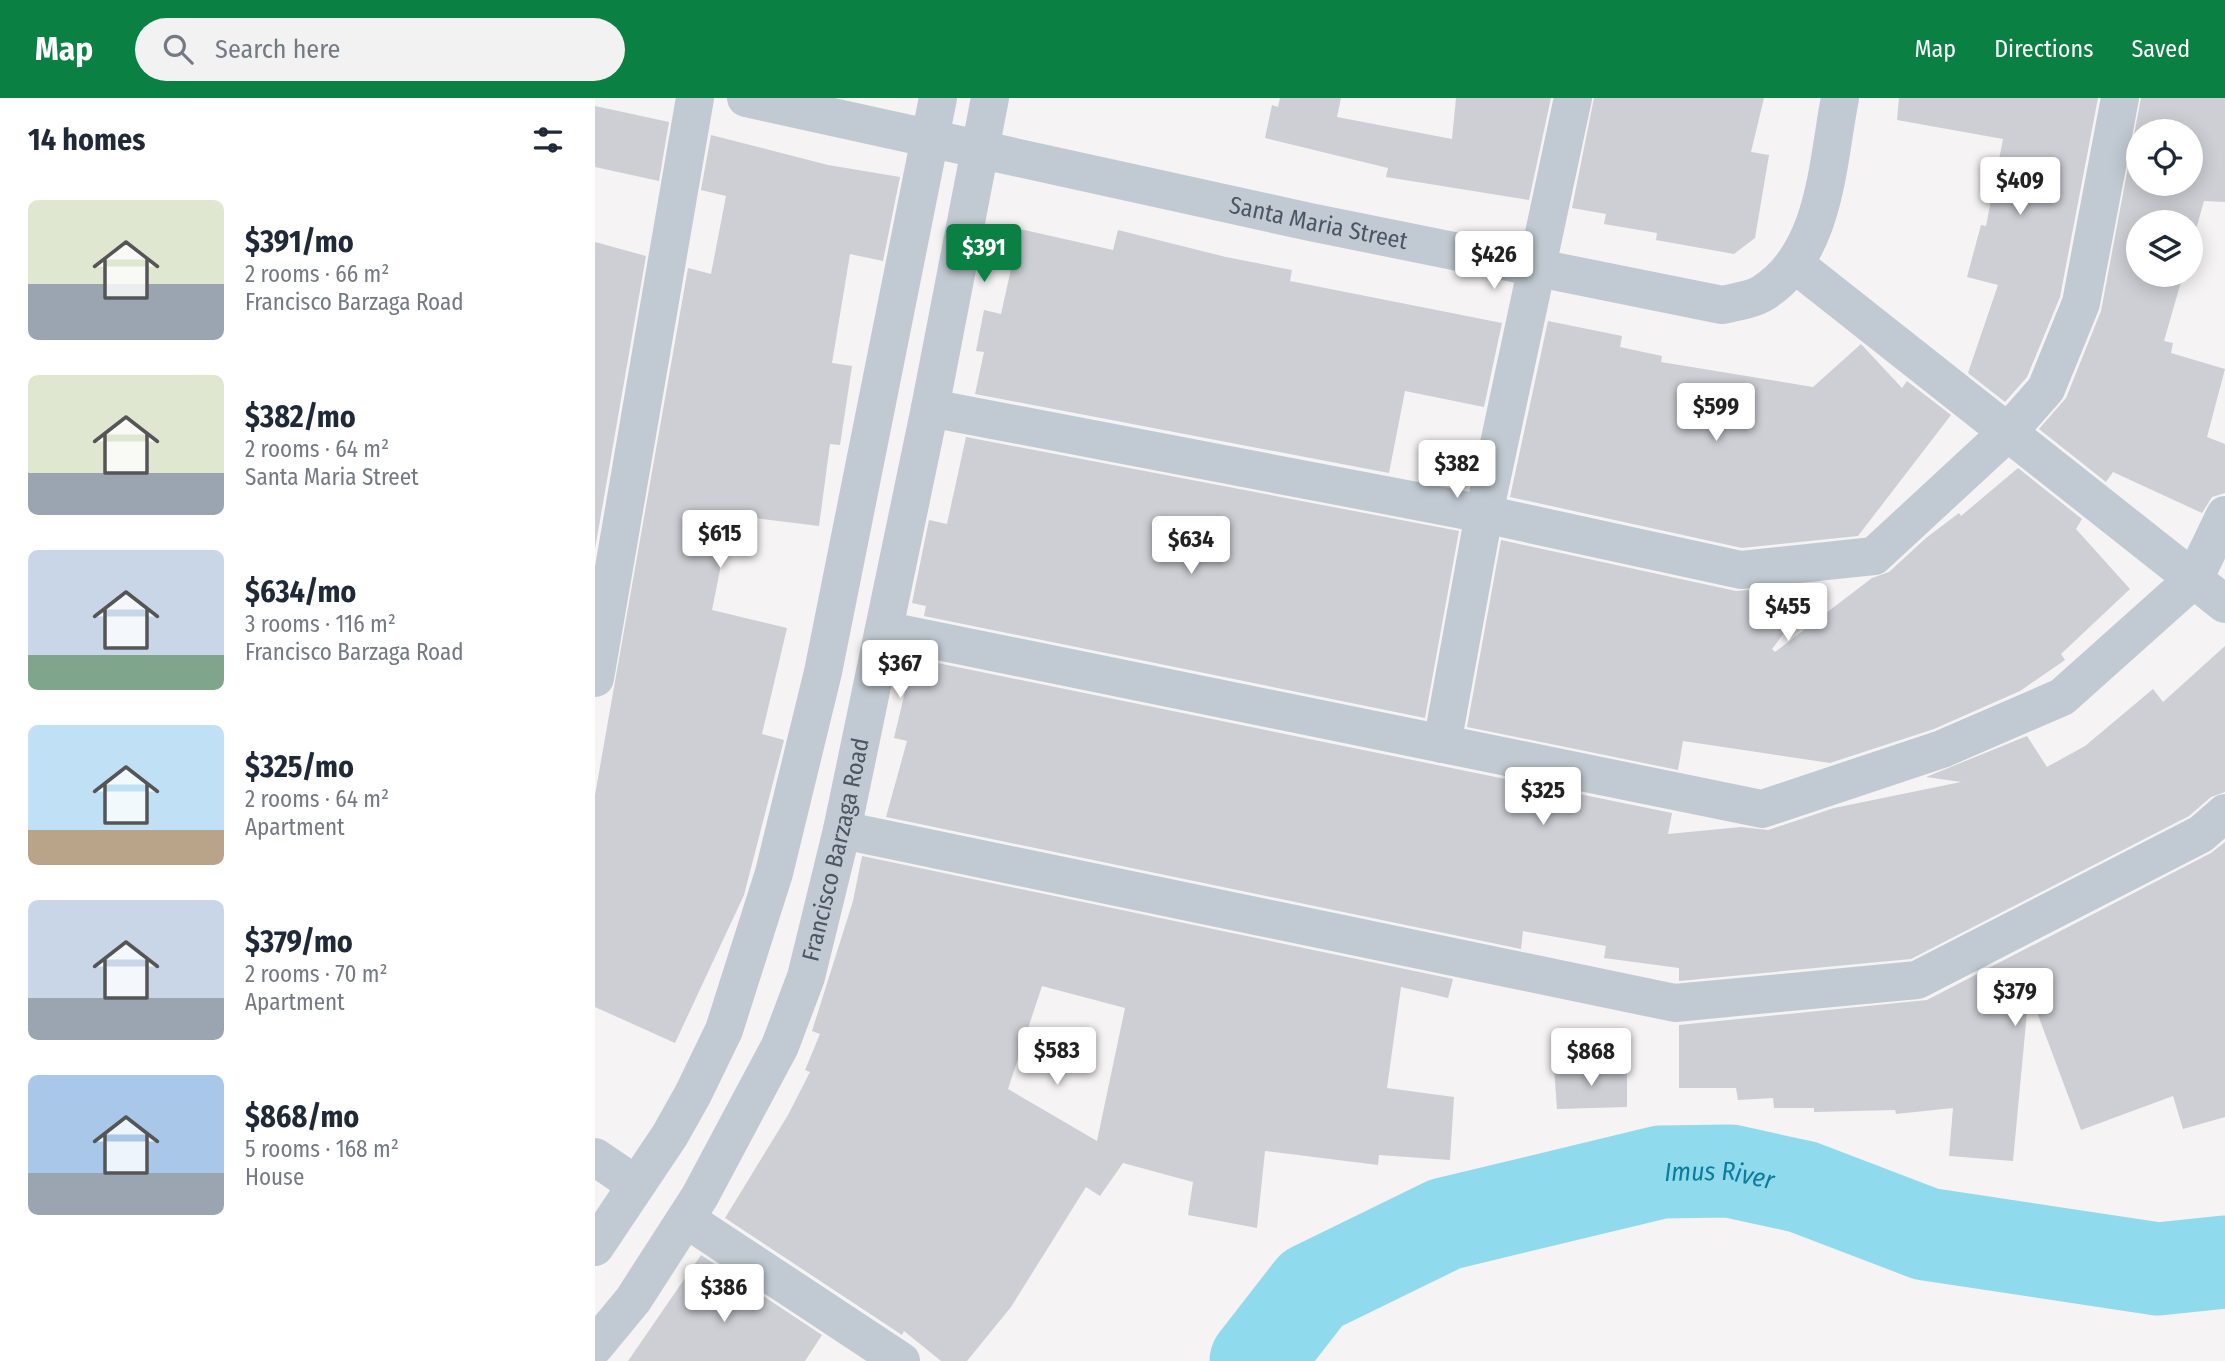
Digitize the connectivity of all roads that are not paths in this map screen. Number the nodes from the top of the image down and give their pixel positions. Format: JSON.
{"nodes":[{"id":1,"x":695,"y":98,"type":"edge"},
{"id":2,"x":746,"y":98,"type":"edge"},
{"id":3,"x":938,"y":98,"type":"edge"},
{"id":4,"x":990,"y":98,"type":"edge"},
{"id":5,"x":1573,"y":98,"type":"edge"},
{"id":6,"x":1840,"y":98,"type":"edge"},
{"id":7,"x":2120,"y":98,"type":"edge"},
{"id":8,"x":930,"y":141,"type":"junction"},
{"id":9,"x":979,"y":149,"type":"junction"},
{"id":10,"x":1795,"y":265,"type":"junction"},
{"id":11,"x":1537,"y":270,"type":"junction"},
{"id":12,"x":930,"y":408,"type":"junction"},
{"id":13,"x":2007,"y":433,"type":"junction"},
{"id":14,"x":1484,"y":514,"type":"junction"},
{"id":15,"x":2225,"y":515,"type":"edge"},
{"id":16,"x":607,"y":534,"type":"edge"},
{"id":17,"x":2194,"y":579,"type":"junction"},
{"id":18,"x":2225,"y":604,"type":"edge"},
{"id":19,"x":884,"y":630,"type":"junction"},
{"id":20,"x":595,"y":678,"type":"edge"},
{"id":21,"x":1442,"y":744,"type":"junction"},
{"id":22,"x":2225,"y":813,"type":"edge"},
{"id":23,"x":842,"y":830,"type":"junction"},
{"id":24,"x":595,"y":1157,"type":"edge"},
{"id":25,"x":636,"y":1185,"type":"junction"},
{"id":26,"x":686,"y":1219,"type":"junction"},
{"id":27,"x":595,"y":1247,"type":"edge"},
{"id":28,"x":595,"y":1346,"type":"edge"},
{"id":29,"x":876,"y":1354,"type":"edge"}],
"edges":[{"from":1,"to":16,"type":"street"},
{"from":2,"to":8,"type":"street","name":"Santa Maria Street"},
{"from":3,"to":8,"type":"street"},
{"from":4,"to":9,"type":"street","name":"Francisco Barzaga Road"},
{"from":5,"to":11,"type":"street"},
{"from":6,"to":10,"type":"street","name":"Santa Maria Street"},
{"from":7,"to":13,"type":"street"},
{"from":8,"to":9,"type":"street","name":"Santa Maria Street"},
{"from":8,"to":25,"type":"street"},
{"from":9,"to":11,"type":"street","name":"Santa Maria Street"},
{"from":9,"to":12,"type":"street","name":"Francisco Barzaga Road"},
{"from":10,"to":11,"type":"street","name":"Santa Maria Street"},
{"from":10,"to":13,"type":"street"},
{"from":11,"to":14,"type":"street"},
{"from":12,"to":14,"type":"street"},
{"from":12,"to":19,"type":"street","name":"Francisco Barzaga Road"},
{"from":13,"to":14,"type":"street"},
{"from":13,"to":17,"type":"street"},
{"from":14,"to":21,"type":"street"},
{"from":15,"to":17,"type":"street"},
{"from":16,"to":20,"type":"street"},
{"from":17,"to":18,"type":"street"},
{"from":17,"to":21,"type":"street"},
{"from":19,"to":21,"type":"street"},
{"from":19,"to":23,"type":"street","name":"Francisco Barzaga Road"},
{"from":22,"to":23,"type":"street"},
{"from":23,"to":26,"type":"street","name":"Francisco Barzaga Road"},
{"from":24,"to":25,"type":"street"},
{"from":25,"to":27,"type":"street"},
{"from":26,"to":28,"type":"street","name":"Francisco Barzaga Road"},
{"from":26,"to":29,"type":"street"}]}
